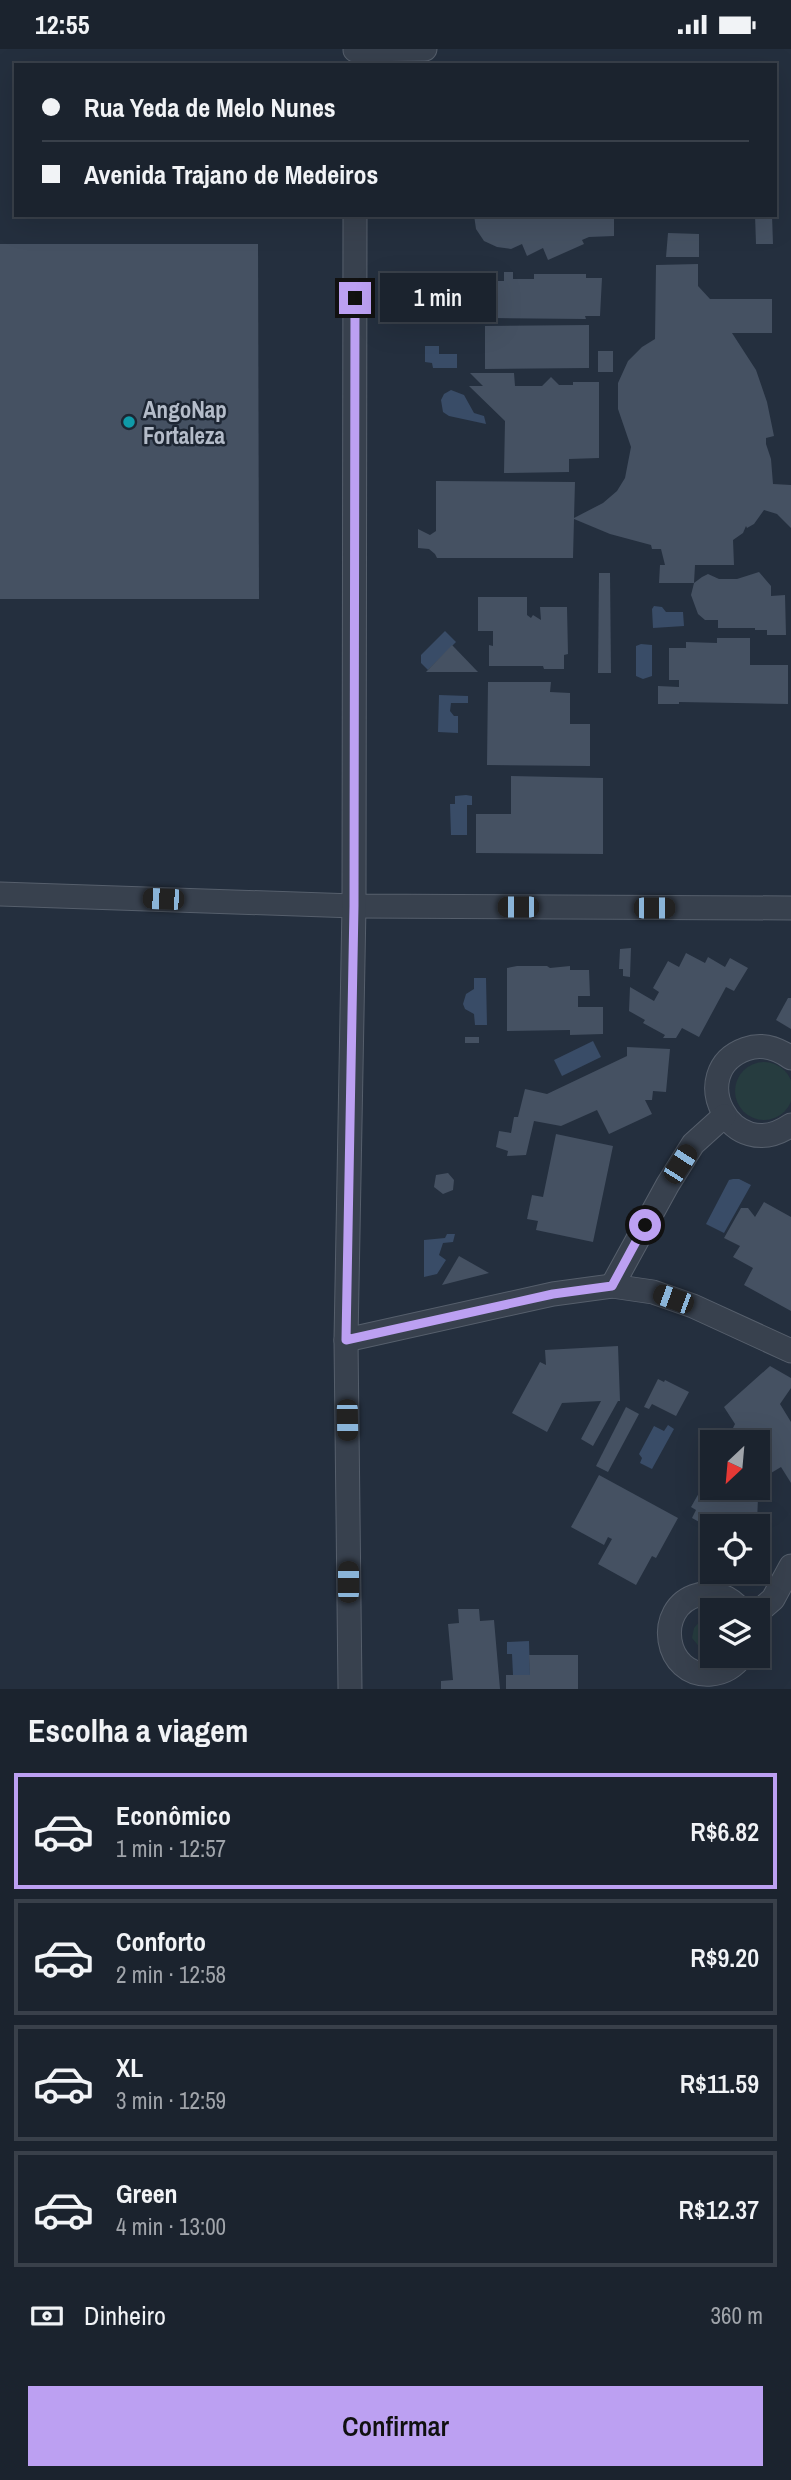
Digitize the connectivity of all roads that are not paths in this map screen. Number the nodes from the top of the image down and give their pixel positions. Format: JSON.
{"nodes":[{"id":1,"x":425,"y":49,"type":"edge"},
{"id":2,"x":355,"y":55,"type":"edge"},
{"id":3,"x":355,"y":217,"type":"edge"},
{"id":4,"x":0,"y":894,"type":"edge"},
{"id":5,"x":354,"y":906,"type":"junction"},
{"id":6,"x":791,"y":908,"type":"edge"},
{"id":7,"x":791,"y":1058,"type":"edge"},
{"id":8,"x":724,"y":1116,"type":"junction"},
{"id":9,"x":791,"y":1125,"type":"edge"},
{"id":10,"x":612,"y":1286,"type":"junction"},
{"id":11,"x":346,"y":1340,"type":"junction"},
{"id":12,"x":791,"y":1351,"type":"edge"},
{"id":13,"x":791,"y":1566,"type":"edge"},
{"id":14,"x":728,"y":1598,"type":"edge"},
{"id":15,"x":770,"y":1602,"type":"edge"},
{"id":16,"x":731,"y":1668,"type":"edge"},
{"id":17,"x":350,"y":1689,"type":"edge"}],
"edges":[{"from":1,"to":2,"type":"street"},
{"from":3,"to":5,"type":"street"},
{"from":4,"to":5,"type":"street"},
{"from":5,"to":6,"type":"street"},
{"from":5,"to":11,"type":"street"},
{"from":7,"to":8,"type":"street"},
{"from":8,"to":9,"type":"street"},
{"from":8,"to":10,"type":"street"},
{"from":10,"to":11,"type":"street"},
{"from":10,"to":12,"type":"street"},
{"from":11,"to":17,"type":"street"},
{"from":13,"to":15,"type":"street"},
{"from":14,"to":16,"type":"street"}]}
